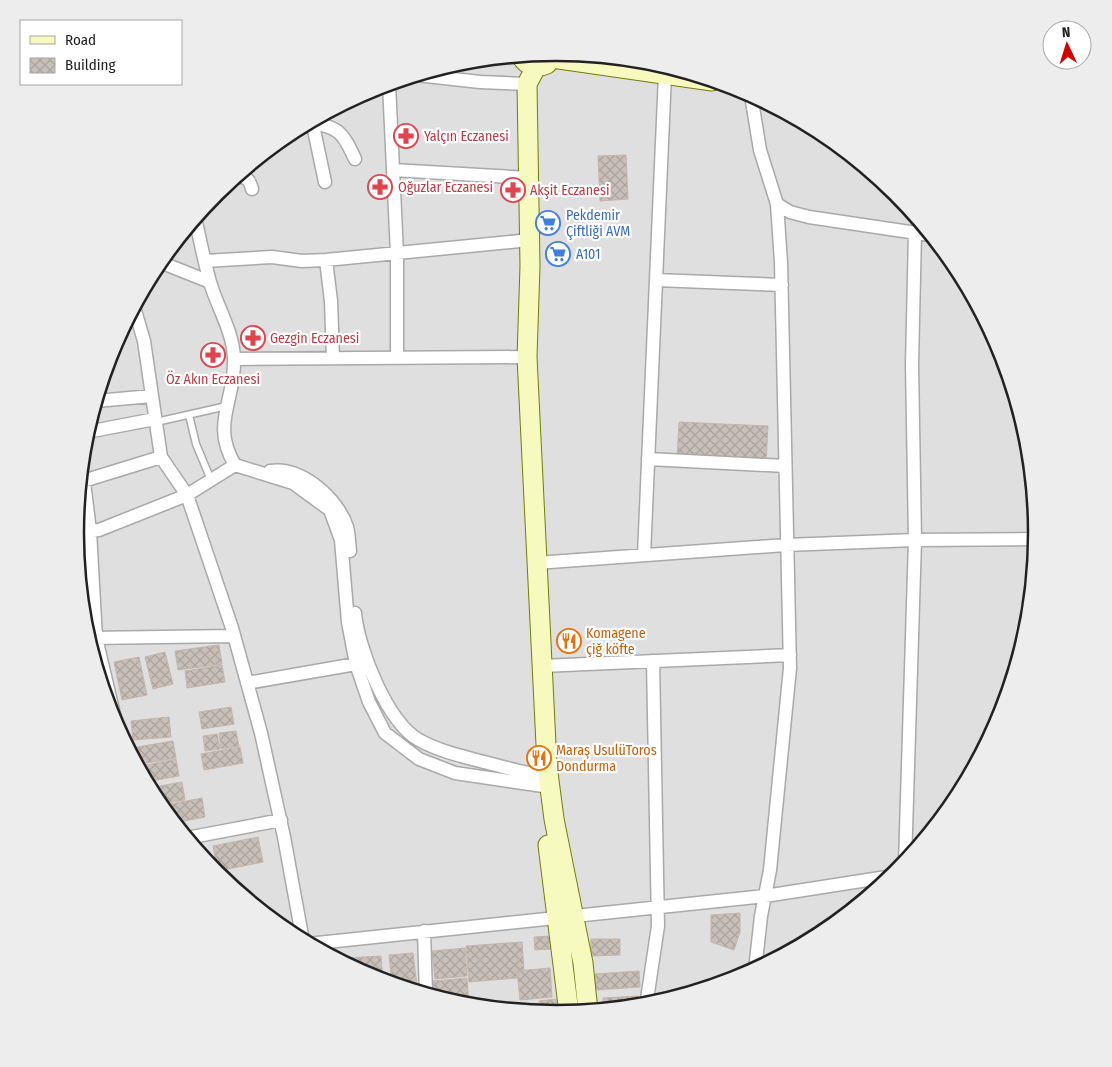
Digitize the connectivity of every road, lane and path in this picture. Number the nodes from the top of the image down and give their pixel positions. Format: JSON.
{"nodes":[{"id":1,"x":546,"y":61,"type":"edge"},
{"id":2,"x":566,"y":61,"type":"edge"},
{"id":3,"x":526,"y":62,"type":"edge"},
{"id":4,"x":540,"y":62,"type":"edge"},
{"id":5,"x":665,"y":74,"type":"joint"},
{"id":6,"x":435,"y":77,"type":"edge"},
{"id":7,"x":527,"y":84,"type":"junction"},
{"id":8,"x":390,"y":91,"type":"edge"},
{"id":9,"x":753,"y":104,"type":"edge"},
{"id":10,"x":322,"y":124,"type":"edge"},
{"id":11,"x":313,"y":129,"type":"edge"},
{"id":12,"x":355,"y":159,"type":"dead end"},
{"id":13,"x":393,"y":170,"type":"junction"},
{"id":14,"x":246,"y":177,"type":"edge"},
{"id":15,"x":529,"y":178,"type":"junction"},
{"id":16,"x":325,"y":182,"type":"dead end"},
{"id":17,"x":252,"y":189,"type":"dead end"},
{"id":18,"x":777,"y":204,"type":"junction"},
{"id":19,"x":198,"y":226,"type":"edge"},
{"id":20,"x":915,"y":232,"type":"junction"},
{"id":21,"x":920,"y":233,"type":"edge"},
{"id":22,"x":530,"y":240,"type":"junction"},
{"id":23,"x":397,"y":254,"type":"junction"},
{"id":24,"x":326,"y":260,"type":"junction"},
{"id":25,"x":205,"y":261,"type":"junction"},
{"id":26,"x":167,"y":265,"type":"edge"},
{"id":27,"x":656,"y":280,"type":"junction"},
{"id":28,"x":210,"y":282,"type":"junction"},
{"id":29,"x":782,"y":285,"type":"junction"},
{"id":30,"x":137,"y":316,"type":"edge"},
{"id":31,"x":527,"y":357,"type":"junction"},
{"id":32,"x":333,"y":358,"type":"junction"},
{"id":33,"x":397,"y":358,"type":"junction"},
{"id":34,"x":234,"y":359,"type":"junction"},
{"id":35,"x":152,"y":396,"type":"junction"},
{"id":36,"x":103,"y":400,"type":"edge"},
{"id":37,"x":227,"y":406,"type":"junction"},
{"id":38,"x":189,"y":415,"type":"junction"},
{"id":39,"x":156,"y":420,"type":"junction"},
{"id":40,"x":95,"y":431,"type":"edge"},
{"id":41,"x":161,"y":458,"type":"junction"},
{"id":42,"x":648,"y":459,"type":"junction"},
{"id":43,"x":235,"y":465,"type":"junction"},
{"id":44,"x":785,"y":466,"type":"junction"},
{"id":45,"x":258,"y":474,"type":"junction"},
{"id":46,"x":87,"y":480,"type":"edge"},
{"id":47,"x":212,"y":480,"type":"junction"},
{"id":48,"x":187,"y":495,"type":"junction"},
{"id":49,"x":85,"y":501,"type":"edge"},
{"id":50,"x":90,"y":531,"type":"junction"},
{"id":51,"x":1028,"y":539,"type":"edge"},
{"id":52,"x":915,"y":540,"type":"junction"},
{"id":53,"x":786,"y":545,"type":"junction"},
{"id":54,"x":644,"y":555,"type":"junction"},
{"id":55,"x":536,"y":563,"type":"junction"},
{"id":56,"x":91,"y":612,"type":"edge"},
{"id":57,"x":234,"y":636,"type":"junction"},
{"id":58,"x":96,"y":638,"type":"edge"},
{"id":59,"x":790,"y":655,"type":"junction"},
{"id":60,"x":653,"y":661,"type":"junction"},
{"id":61,"x":356,"y":664,"type":"junction"},
{"id":62,"x":542,"y":666,"type":"junction"},
{"id":63,"x":247,"y":683,"type":"junction"},
{"id":64,"x":546,"y":778,"type":"junction"},
{"id":65,"x":280,"y":820,"type":"junction"},
{"id":66,"x":194,"y":837,"type":"edge"},
{"id":67,"x":905,"y":851,"type":"edge"},
{"id":68,"x":878,"y":878,"type":"edge"},
{"id":69,"x":765,"y":896,"type":"junction"},
{"id":70,"x":656,"y":907,"type":"junction"},
{"id":71,"x":566,"y":916,"type":"junction"},
{"id":72,"x":301,"y":930,"type":"edge"},
{"id":73,"x":424,"y":932,"type":"junction"},
{"id":74,"x":321,"y":943,"type":"edge"},
{"id":75,"x":756,"y":961,"type":"edge"},
{"id":76,"x":426,"y":988,"type":"edge"},
{"id":77,"x":647,"y":997,"type":"edge"},
{"id":78,"x":587,"y":1005,"type":"edge"},
{"id":79,"x":569,"y":1006,"type":"edge"}],
"edges":[{"from":1,"to":7,"type":"street"},
{"from":2,"to":5,"type":"street"},
{"from":3,"to":4,"type":"street"},
{"from":5,"to":27,"type":"street"},
{"from":6,"to":7,"type":"street"},
{"from":7,"to":15,"type":"street"},
{"from":8,"to":13,"type":"street"},
{"from":9,"to":18,"type":"street"},
{"from":10,"to":12,"type":"street"},
{"from":11,"to":16,"type":"street"},
{"from":13,"to":15,"type":"street"},
{"from":13,"to":23,"type":"street"},
{"from":14,"to":17,"type":"street"},
{"from":15,"to":22,"type":"street"},
{"from":18,"to":20,"type":"street"},
{"from":18,"to":29,"type":"street"},
{"from":19,"to":25,"type":"street"},
{"from":20,"to":21,"type":"street"},
{"from":20,"to":52,"type":"street"},
{"from":22,"to":23,"type":"street"},
{"from":22,"to":31,"type":"street"},
{"from":23,"to":24,"type":"street"},
{"from":23,"to":33,"type":"street"},
{"from":24,"to":25,"type":"street"},
{"from":24,"to":32,"type":"street"},
{"from":25,"to":28,"type":"street"},
{"from":26,"to":28,"type":"street"},
{"from":27,"to":29,"type":"street"},
{"from":27,"to":42,"type":"street"},
{"from":28,"to":34,"type":"street"},
{"from":29,"to":44,"type":"street"},
{"from":30,"to":35,"type":"street"},
{"from":31,"to":33,"type":"street"},
{"from":31,"to":55,"type":"street"},
{"from":32,"to":33,"type":"street"},
{"from":32,"to":34,"type":"street"},
{"from":34,"to":37,"type":"street"},
{"from":35,"to":36,"type":"street"},
{"from":35,"to":39,"type":"street"},
{"from":37,"to":38,"type":"lane"},
{"from":37,"to":43,"type":"street"},
{"from":38,"to":39,"type":"lane"},
{"from":38,"to":47,"type":"lane"},
{"from":39,"to":40,"type":"street"},
{"from":39,"to":41,"type":"street"},
{"from":41,"to":46,"type":"street"},
{"from":41,"to":48,"type":"street"},
{"from":42,"to":44,"type":"street"},
{"from":42,"to":54,"type":"street"},
{"from":43,"to":45,"type":"street"},
{"from":43,"to":47,"type":"street"},
{"from":44,"to":53,"type":"street"},
{"from":45,"to":61,"type":"street"},
{"from":45,"to":64,"type":"street"},
{"from":47,"to":48,"type":"street"},
{"from":48,"to":50,"type":"street"},
{"from":48,"to":57,"type":"street"},
{"from":49,"to":50,"type":"street"},
{"from":50,"to":56,"type":"street"},
{"from":51,"to":52,"type":"street"},
{"from":52,"to":53,"type":"street"},
{"from":52,"to":67,"type":"street"},
{"from":53,"to":54,"type":"street"},
{"from":53,"to":59,"type":"street"},
{"from":54,"to":55,"type":"street"},
{"from":55,"to":62,"type":"street"},
{"from":57,"to":58,"type":"street"},
{"from":57,"to":63,"type":"street"},
{"from":59,"to":60,"type":"street"},
{"from":59,"to":69,"type":"street"},
{"from":60,"to":62,"type":"street"},
{"from":60,"to":70,"type":"street"},
{"from":61,"to":63,"type":"street"},
{"from":61,"to":64,"type":"street"},
{"from":62,"to":64,"type":"street"},
{"from":63,"to":65,"type":"street"},
{"from":64,"to":71,"type":"street"},
{"from":65,"to":66,"type":"street"},
{"from":65,"to":72,"type":"street"},
{"from":68,"to":69,"type":"street"},
{"from":69,"to":70,"type":"street"},
{"from":69,"to":75,"type":"street"},
{"from":70,"to":71,"type":"street"},
{"from":70,"to":77,"type":"street"},
{"from":71,"to":73,"type":"street"},
{"from":71,"to":78,"type":"street"},
{"from":71,"to":79,"type":"street"},
{"from":73,"to":74,"type":"street"},
{"from":73,"to":76,"type":"street"}]}
